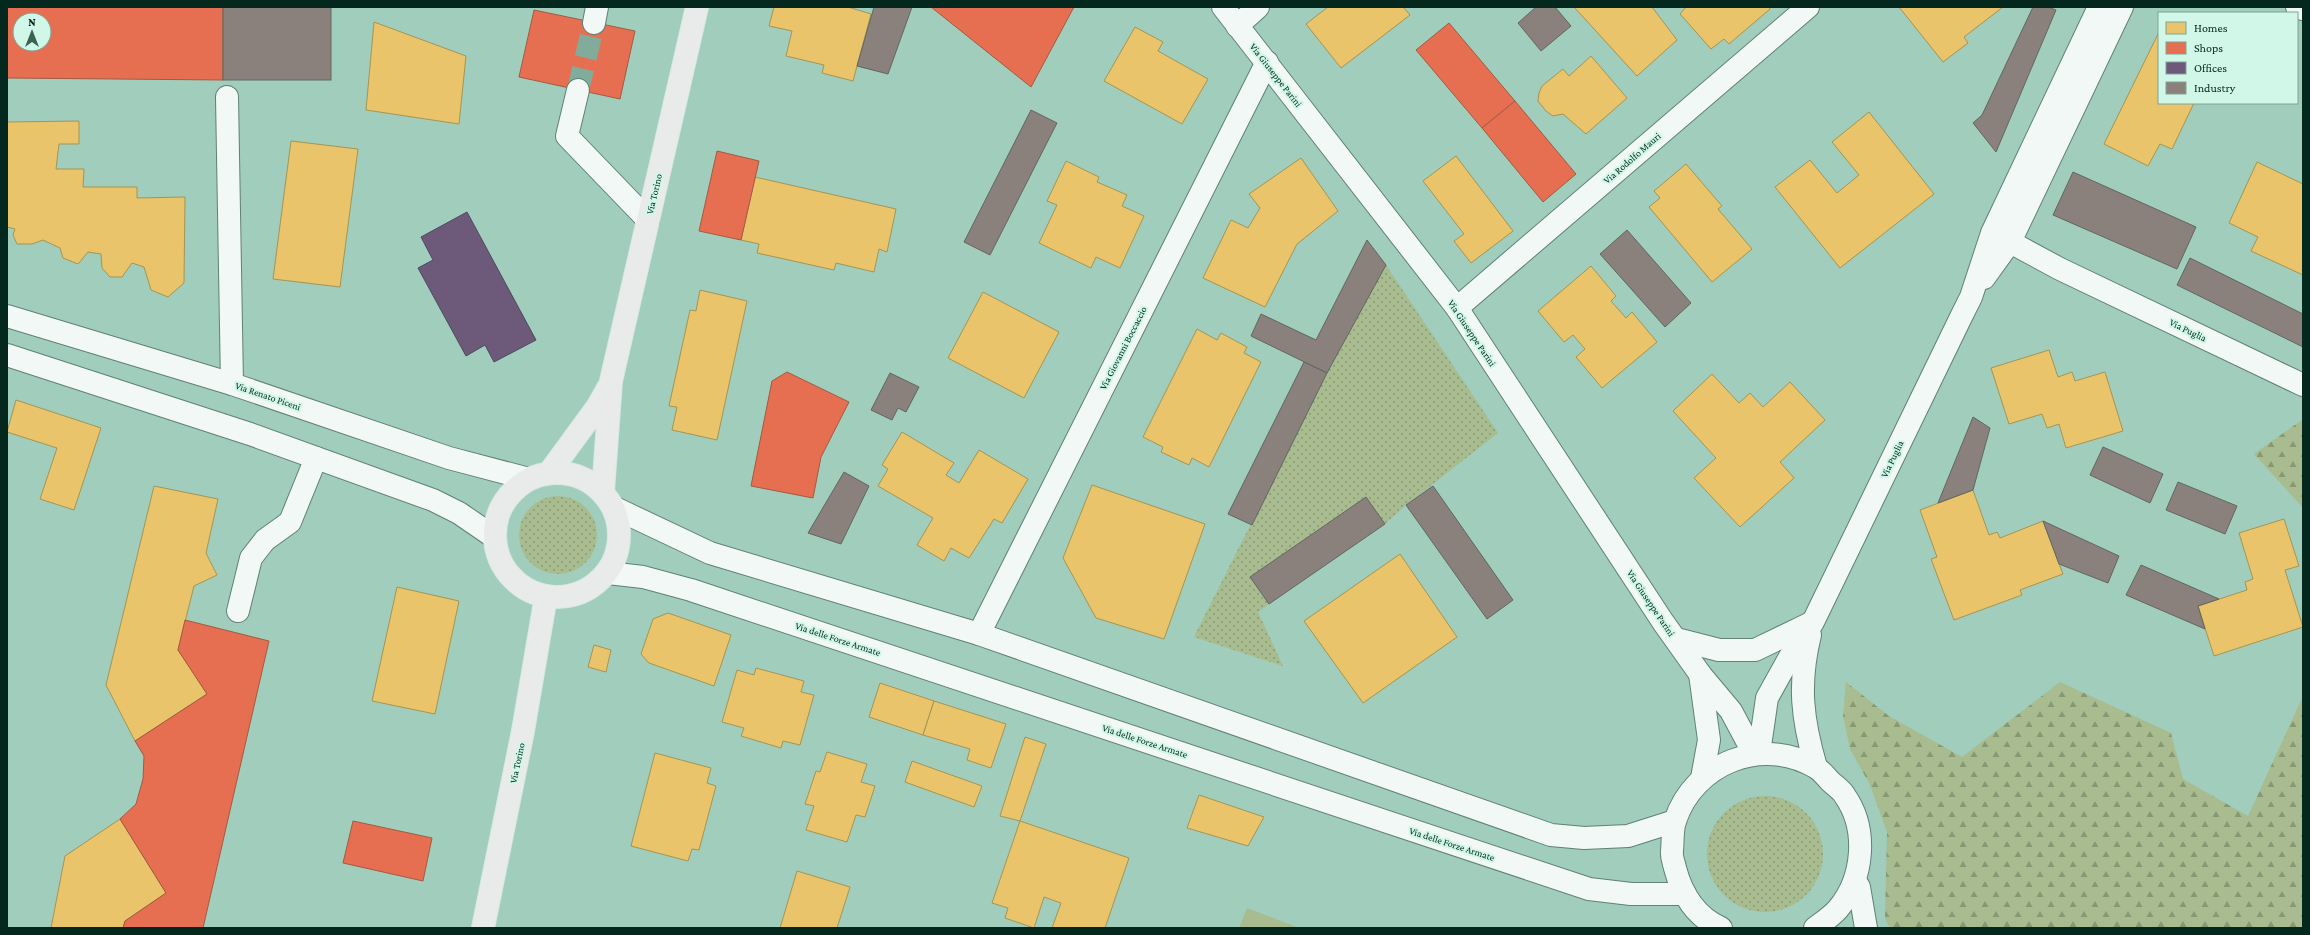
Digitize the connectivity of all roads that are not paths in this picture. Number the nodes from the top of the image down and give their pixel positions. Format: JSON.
{"nodes":[{"id":1,"x":697,"y":7,"type":"edge"},
{"id":2,"x":1223,"y":7,"type":"edge"},
{"id":3,"x":1258,"y":7,"type":"edge"},
{"id":4,"x":1808,"y":7,"type":"edge"},
{"id":5,"x":2099,"y":7,"type":"edge"},
{"id":6,"x":2122,"y":7,"type":"edge"},
{"id":7,"x":2297,"y":7,"type":"edge"},
{"id":8,"x":2303,"y":9,"type":"edge"},
{"id":9,"x":1237,"y":26,"type":"junction"},
{"id":10,"x":1267,"y":62,"type":"junction"},
{"id":11,"x":578,"y":90,"type":"tunnel mouth"},
{"id":12,"x":227,"y":97,"type":"dead end"},
{"id":13,"x":648,"y":220,"type":"junction"},
{"id":14,"x":2010,"y":242,"type":"junction"},
{"id":15,"x":1971,"y":296,"type":"junction"},
{"id":16,"x":1457,"y":308,"type":"junction"},
{"id":17,"x":7,"y":316,"type":"edge"},
{"id":18,"x":7,"y":355,"type":"edge"},
{"id":19,"x":611,"y":381,"type":"junction"},
{"id":20,"x":232,"y":384,"type":"junction"},
{"id":21,"x":2303,"y":385,"type":"edge"},
{"id":22,"x":316,"y":458,"type":"junction"},
{"id":23,"x":539,"y":476,"type":"junction"},
{"id":24,"x":609,"y":500,"type":"junction"},
{"id":25,"x":494,"y":537,"type":"junction"},
{"id":26,"x":608,"y":573,"type":"junction"},
{"id":27,"x":546,"y":596,"type":"junction"},
{"id":28,"x":238,"y":611,"type":"dead end"},
{"id":29,"x":1813,"y":622,"type":"junction"},
{"id":30,"x":979,"y":634,"type":"junction"},
{"id":31,"x":1676,"y":638,"type":"junction"},
{"id":32,"x":1700,"y":674,"type":"junction"},
{"id":33,"x":1757,"y":754,"type":"junction"},
{"id":34,"x":1816,"y":767,"type":"junction"},
{"id":35,"x":1702,"y":778,"type":"junction"},
{"id":36,"x":1675,"y":821,"type":"junction"},
{"id":37,"x":1855,"y":881,"type":"junction"},
{"id":38,"x":1685,"y":894,"type":"junction"},
{"id":39,"x":1714,"y":926,"type":"edge"},
{"id":40,"x":483,"y":928,"type":"edge"},
{"id":41,"x":1815,"y":928,"type":"edge"},
{"id":42,"x":1866,"y":928,"type":"edge"}],
"edges":[{"from":1,"to":13,"type":"main road","name":"Via Torino"},
{"from":2,"to":9,"type":"street","name":"Via Giuseppe Parini"},
{"from":3,"to":9,"type":"street"},
{"from":4,"to":16,"type":"street","name":"Via Rodolfo Mauri"},
{"from":5,"to":15,"type":"street","name":"Via Puglia"},
{"from":6,"to":14,"type":"street","name":"Via Puglia"},
{"from":7,"to":8,"type":"street"},
{"from":9,"to":10,"type":"street","name":"Via Giuseppe Parini"},
{"from":10,"to":16,"type":"street","name":"Via Giuseppe Parini"},
{"from":10,"to":30,"type":"street","name":"Via Giovanni Boccaccio"},
{"from":11,"to":13,"type":"street"},
{"from":12,"to":20,"type":"street"},
{"from":13,"to":19,"type":"main road","name":"Via Torino"},
{"from":14,"to":15,"type":"street","name":"Via Puglia"},
{"from":14,"to":21,"type":"street","name":"Via Puglia"},
{"from":15,"to":29,"type":"street","name":"Via Puglia"},
{"from":16,"to":31,"type":"street","name":"Via Giuseppe Parini"},
{"from":17,"to":20,"type":"street","name":"Via Renato Piceni"},
{"from":18,"to":22,"type":"street"},
{"from":19,"to":23,"type":"main road","name":"Via Torino"},
{"from":19,"to":24,"type":"main road","name":"Via Torino"},
{"from":20,"to":23,"type":"street","name":"Via Renato Piceni"},
{"from":22,"to":25,"type":"street"},
{"from":22,"to":28,"type":"street"},
{"from":23,"to":24,"type":"main road"},
{"from":23,"to":25,"type":"main road"},
{"from":24,"to":26,"type":"main road"},
{"from":24,"to":30,"type":"street"},
{"from":25,"to":27,"type":"main road"},
{"from":26,"to":27,"type":"main road"},
{"from":26,"to":38,"type":"street","name":"Via delle Forze Armate"},
{"from":27,"to":40,"type":"main road","name":"Via Torino"},
{"from":29,"to":31,"type":"street"},
{"from":29,"to":33,"type":"street","name":"Via Puglia"},
{"from":29,"to":34,"type":"street","name":"Via Puglia"},
{"from":30,"to":36,"type":"street"},
{"from":31,"to":32,"type":"street","name":"Via Giuseppe Parini"},
{"from":32,"to":33,"type":"street","name":"Via Giuseppe Parini"},
{"from":32,"to":35,"type":"street","name":"Via Giuseppe Parini"},
{"from":33,"to":34,"type":"street"},
{"from":33,"to":35,"type":"street"},
{"from":34,"to":37,"type":"street"},
{"from":35,"to":36,"type":"street"},
{"from":36,"to":38,"type":"street"},
{"from":37,"to":41,"type":"street"},
{"from":37,"to":42,"type":"street"},
{"from":38,"to":39,"type":"street"}]}
